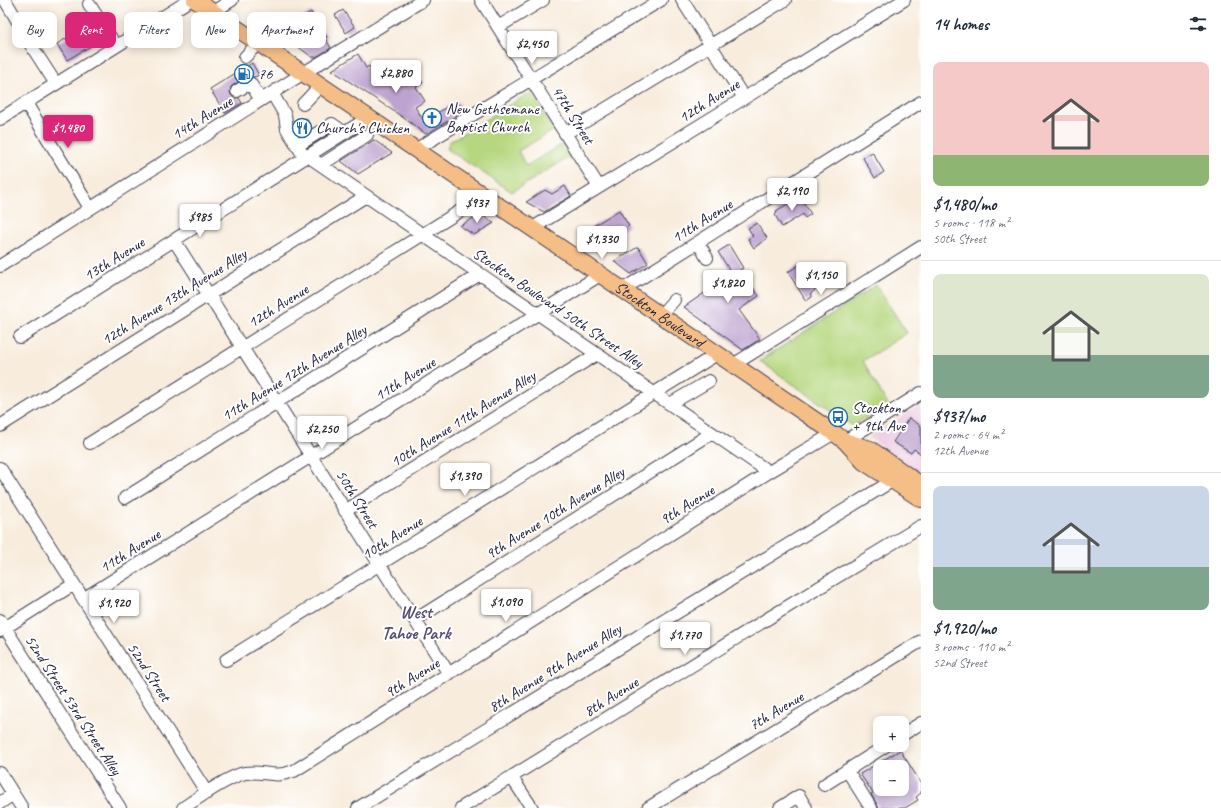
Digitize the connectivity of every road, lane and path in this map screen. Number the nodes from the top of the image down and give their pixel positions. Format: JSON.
{"nodes":[{"id":1,"x":5,"y":0,"type":"edge"},
{"id":2,"x":190,"y":0,"type":"edge"},
{"id":3,"x":195,"y":0,"type":"edge"},
{"id":4,"x":232,"y":0,"type":"edge"},
{"id":5,"x":423,"y":0,"type":"edge"},
{"id":6,"x":481,"y":0,"type":"edge"},
{"id":7,"x":543,"y":0,"type":"edge"},
{"id":8,"x":661,"y":0,"type":"edge"},
{"id":9,"x":682,"y":0,"type":"edge"},
{"id":10,"x":784,"y":0,"type":"edge"},
{"id":11,"x":904,"y":0,"type":"edge"},
{"id":12,"x":89,"y":4,"type":"dead end"},
{"id":13,"x":94,"y":12,"type":"edge"},
{"id":14,"x":213,"y":12,"type":"joint"},
{"id":15,"x":498,"y":27,"type":"junction"},
{"id":16,"x":710,"y":45,"type":"junction"},
{"id":17,"x":116,"y":46,"type":"edge"},
{"id":18,"x":113,"y":48,"type":"edge"},
{"id":19,"x":254,"y":48,"type":"edge"},
{"id":20,"x":265,"y":48,"type":"edge"},
{"id":21,"x":245,"y":58,"type":"dead end"},
{"id":22,"x":302,"y":74,"type":"junction"},
{"id":23,"x":531,"y":79,"type":"junction"},
{"id":24,"x":56,"y":84,"type":"junction"},
{"id":25,"x":320,"y":86,"type":"junction"},
{"id":26,"x":238,"y":91,"type":"dead end"},
{"id":27,"x":272,"y":93,"type":"junction"},
{"id":28,"x":744,"y":98,"type":"junction"},
{"id":29,"x":261,"y":100,"type":"junction"},
{"id":30,"x":921,"y":102,"type":"edge"},
{"id":31,"x":26,"y":103,"type":"junction"},
{"id":32,"x":304,"y":104,"type":"dead end"},
{"id":33,"x":368,"y":118,"type":"junction"},
{"id":34,"x":0,"y":119,"type":"edge"},
{"id":35,"x":345,"y":133,"type":"junction"},
{"id":36,"x":566,"y":133,"type":"junction"},
{"id":37,"x":367,"y":136,"type":"dead end"},
{"id":38,"x":297,"y":146,"type":"junction"},
{"id":39,"x":415,"y":150,"type":"junction"},
{"id":40,"x":307,"y":157,"type":"junction"},
{"id":41,"x":321,"y":165,"type":"junction"},
{"id":42,"x":599,"y":191,"type":"junction"},
{"id":43,"x":366,"y":196,"type":"junction"},
{"id":44,"x":484,"y":196,"type":"junction"},
{"id":45,"x":90,"y":208,"type":"junction"},
{"id":46,"x":531,"y":229,"type":"junction"},
{"id":47,"x":423,"y":235,"type":"junction"},
{"id":48,"x":174,"y":240,"type":"junction"},
{"id":49,"x":698,"y":242,"type":"junction"},
{"id":50,"x":921,"y":247,"type":"edge"},
{"id":51,"x":707,"y":258,"type":"dead end"},
{"id":52,"x":0,"y":266,"type":"edge"},
{"id":53,"x":480,"y":274,"type":"junction"},
{"id":54,"x":600,"y":275,"type":"junction"},
{"id":55,"x":622,"y":290,"type":"junction"},
{"id":56,"x":208,"y":294,"type":"junction"},
{"id":57,"x":674,"y":300,"type":"dead end"},
{"id":58,"x":539,"y":314,"type":"junction"},
{"id":59,"x":660,"y":316,"type":"junction"},
{"id":60,"x":20,"y":337,"type":"dead end"},
{"id":61,"x":242,"y":348,"type":"junction"},
{"id":62,"x":597,"y":354,"type":"junction"},
{"id":63,"x":717,"y":354,"type":"junction"},
{"id":64,"x":733,"y":365,"type":"junction"},
{"id":65,"x":708,"y":381,"type":"dead end"},
{"id":66,"x":654,"y":393,"type":"junction"},
{"id":67,"x":919,"y":397,"type":"edge"},
{"id":68,"x":277,"y":402,"type":"junction"},
{"id":69,"x":670,"y":404,"type":"junction"},
{"id":70,"x":0,"y":426,"type":"edge"},
{"id":71,"x":712,"y":433,"type":"junction"},
{"id":72,"x":840,"y":437,"type":"junction"},
{"id":73,"x":90,"y":443,"type":"dead end"},
{"id":74,"x":311,"y":456,"type":"junction"},
{"id":75,"x":0,"y":468,"type":"edge"},
{"id":76,"x":769,"y":472,"type":"junction"},
{"id":77,"x":892,"y":481,"type":"junction"},
{"id":78,"x":921,"y":485,"type":"edge"},
{"id":79,"x":125,"y":498,"type":"dead end"},
{"id":80,"x":921,"y":499,"type":"edge"},
{"id":81,"x":345,"y":511,"type":"junction"},
{"id":82,"x":921,"y":526,"type":"edge"},
{"id":83,"x":380,"y":564,"type":"junction"},
{"id":84,"x":74,"y":584,"type":"junction"},
{"id":85,"x":83,"y":599,"type":"junction"},
{"id":86,"x":415,"y":620,"type":"junction"},
{"id":87,"x":2,"y":626,"type":"edge"},
{"id":88,"x":921,"y":641,"type":"edge"},
{"id":89,"x":226,"y":660,"type":"dead end"},
{"id":90,"x":449,"y":674,"type":"junction"},
{"id":91,"x":921,"y":723,"type":"edge"},
{"id":92,"x":909,"y":731,"type":"edge"},
{"id":93,"x":876,"y":752,"type":"edge"},
{"id":94,"x":847,"y":770,"type":"junction"},
{"id":95,"x":0,"y":773,"type":"edge"},
{"id":96,"x":512,"y":778,"type":"junction"},
{"id":97,"x":824,"y":785,"type":"dead end"},
{"id":98,"x":207,"y":793,"type":"junction"},
{"id":99,"x":14,"y":794,"type":"junction"},
{"id":100,"x":0,"y":803,"type":"edge"},
{"id":101,"x":22,"y":808,"type":"edge"},
{"id":102,"x":120,"y":808,"type":"edge"},
{"id":103,"x":183,"y":808,"type":"edge"},
{"id":104,"x":358,"y":808,"type":"edge"},
{"id":105,"x":461,"y":808,"type":"edge"},
{"id":106,"x":532,"y":808,"type":"edge"},
{"id":107,"x":648,"y":808,"type":"edge"},
{"id":108,"x":780,"y":808,"type":"edge"},
{"id":109,"x":806,"y":808,"type":"edge"},
{"id":110,"x":871,"y":808,"type":"edge"}],
"edges":[{"from":1,"to":24,"type":"street"},
{"from":2,"to":17,"type":"street"},
{"from":3,"to":14,"type":"main road","name":"Stockton Boulevard"},
{"from":4,"to":14,"type":"street"},
{"from":5,"to":22,"type":"street","name":"14th Avenue"},
{"from":6,"to":15,"type":"street","name":"47th Street"},
{"from":7,"to":15,"type":"street"},
{"from":8,"to":23,"type":"street"},
{"from":9,"to":16,"type":"street"},
{"from":10,"to":16,"type":"street"},
{"from":11,"to":28,"type":"street","name":"12th Avenue"},
{"from":12,"to":13,"type":"street"},
{"from":15,"to":23,"type":"street","name":"47th Street"},
{"from":16,"to":28,"type":"street"},
{"from":16,"to":36,"type":"street"},
{"from":18,"to":24,"type":"street"},
{"from":19,"to":21,"type":"street"},
{"from":20,"to":22,"type":"main road","name":"Stockton Boulevard"},
{"from":22,"to":25,"type":"main road","name":"Stockton Boulevard"},
{"from":22,"to":27,"type":"street","name":"14th Avenue"},
{"from":23,"to":36,"type":"street","name":"47th Street"},
{"from":23,"to":39,"type":"street"},
{"from":24,"to":31,"type":"street"},
{"from":25,"to":32,"type":"street"},
{"from":25,"to":33,"type":"main road","name":"Stockton Boulevard"},
{"from":26,"to":29,"type":"street"},
{"from":27,"to":29,"type":"street","name":"14th Avenue"},
{"from":27,"to":38,"type":"street"},
{"from":28,"to":42,"type":"street","name":"12th Avenue"},
{"from":29,"to":45,"type":"street","name":"14th Avenue"},
{"from":30,"to":49,"type":"street","name":"11th Avenue"},
{"from":31,"to":34,"type":"street"},
{"from":31,"to":45,"type":"street"},
{"from":33,"to":35,"type":"street","name":"13th Avenue"},
{"from":33,"to":39,"type":"main road","name":"Stockton Boulevard"},
{"from":35,"to":38,"type":"street"},
{"from":35,"to":40,"type":"street","name":"13th Avenue"},
{"from":36,"to":42,"type":"street","name":"47th Street"},
{"from":37,"to":41,"type":"street"},
{"from":38,"to":40,"type":"street"},
{"from":39,"to":44,"type":"main road","name":"Stockton Boulevard"},
{"from":40,"to":41,"type":"street","name":"Stockton Boulevard 50th Street Alley"},
{"from":40,"to":48,"type":"street","name":"13th Avenue"},
{"from":41,"to":43,"type":"street","name":"Stockton Boulevard 50th Street Alley"},
{"from":42,"to":46,"type":"street","name":"12th Avenue"},
{"from":43,"to":47,"type":"street","name":"Stockton Boulevard 50th Street Alley"},
{"from":43,"to":56,"type":"street","name":"12th Avenue 13th Avenue Alley"},
{"from":44,"to":46,"type":"main road","name":"Stockton Boulevard"},
{"from":44,"to":47,"type":"street","name":"12th Avenue"},
{"from":45,"to":52,"type":"street","name":"14th Avenue"},
{"from":46,"to":54,"type":"main road","name":"Stockton Boulevard"},
{"from":47,"to":53,"type":"street","name":"Stockton Boulevard 50th Street Alley"},
{"from":47,"to":61,"type":"street","name":"12th Avenue"},
{"from":48,"to":56,"type":"street","name":"50th Street"},
{"from":48,"to":60,"type":"street","name":"13th Avenue"},
{"from":49,"to":51,"type":"street"},
{"from":49,"to":55,"type":"street","name":"11th Avenue"},
{"from":50,"to":64,"type":"street"},
{"from":53,"to":58,"type":"street","name":"Stockton Boulevard 50th Street Alley"},
{"from":53,"to":68,"type":"street","name":"11th Avenue 12th Avenue Alley"},
{"from":54,"to":55,"type":"main road","name":"Stockton Boulevard"},
{"from":54,"to":58,"type":"street","name":"11th Avenue"},
{"from":55,"to":59,"type":"main road","name":"Stockton Boulevard"},
{"from":56,"to":61,"type":"street","name":"50th Street"},
{"from":56,"to":70,"type":"street","name":"12th Avenue 13th Avenue Alley"},
{"from":57,"to":59,"type":"street"},
{"from":58,"to":62,"type":"street","name":"Stockton Boulevard 50th Street Alley"},
{"from":58,"to":74,"type":"street","name":"11th Avenue"},
{"from":59,"to":63,"type":"main road","name":"Stockton Boulevard"},
{"from":61,"to":68,"type":"street","name":"50th Street"},
{"from":61,"to":73,"type":"street","name":"12th Avenue"},
{"from":62,"to":66,"type":"street","name":"Stockton Boulevard 50th Street Alley"},
{"from":62,"to":81,"type":"street","name":"10th Avenue 11th Avenue Alley"},
{"from":63,"to":64,"type":"main road","name":"Stockton Boulevard"},
{"from":63,"to":66,"type":"street","name":"10th Avenue"},
{"from":64,"to":72,"type":"main road","name":"Stockton Boulevard"},
{"from":65,"to":69,"type":"street"},
{"from":66,"to":69,"type":"street","name":"Stockton Boulevard 50th Street Alley"},
{"from":66,"to":83,"type":"street","name":"10th Avenue"},
{"from":67,"to":72,"type":"street","name":"9th Avenue"},
{"from":68,"to":74,"type":"street","name":"50th Street"},
{"from":68,"to":79,"type":"street","name":"11th Avenue 12th Avenue Alley"},
{"from":69,"to":71,"type":"street","name":"Stockton Boulevard 50th Street Alley"},
{"from":71,"to":76,"type":"street","name":"Stockton Boulevard 50th Street Alley"},
{"from":71,"to":86,"type":"street","name":"9th Avenue 10th Avenue Alley"},
{"from":72,"to":76,"type":"street","name":"9th Avenue"},
{"from":72,"to":77,"type":"main road","name":"Stockton Boulevard"},
{"from":72,"to":78,"type":"main road","name":"Stockton Boulevard"},
{"from":74,"to":81,"type":"street","name":"50th Street"},
{"from":74,"to":85,"type":"street","name":"11th Avenue"},
{"from":75,"to":84,"type":"street","name":"52nd Street"},
{"from":76,"to":90,"type":"street","name":"9th Avenue"},
{"from":77,"to":80,"type":"main road","name":"Stockton Boulevard"},
{"from":77,"to":104,"type":"street","name":"8th Avenue 9th Avenue Alley"},
{"from":81,"to":83,"type":"street","name":"50th Street"},
{"from":82,"to":96,"type":"street","name":"8th Avenue"},
{"from":83,"to":86,"type":"street","name":"50th Street"},
{"from":83,"to":89,"type":"street","name":"10th Avenue"},
{"from":84,"to":85,"type":"street","name":"52nd Street"},
{"from":84,"to":87,"type":"street"},
{"from":85,"to":98,"type":"street","name":"52nd Street"},
{"from":86,"to":90,"type":"street","name":"50th Street"},
{"from":87,"to":102,"type":"street","name":"52nd Street 53rd Street Alley"},
{"from":88,"to":107,"type":"street","name":"7th Avenue"},
{"from":90,"to":98,"type":"street","name":"9th Avenue"},
{"from":91,"to":92,"type":"street"},
{"from":93,"to":94,"type":"street"},
{"from":94,"to":97,"type":"street"},
{"from":94,"to":110,"type":"street"},
{"from":95,"to":99,"type":"street"},
{"from":96,"to":105,"type":"street","name":"8th Avenue"},
{"from":96,"to":106,"type":"street"},
{"from":98,"to":103,"type":"street","name":"9th Avenue"},
{"from":99,"to":100,"type":"street"},
{"from":99,"to":101,"type":"street"},
{"from":108,"to":109,"type":"street"}]}
